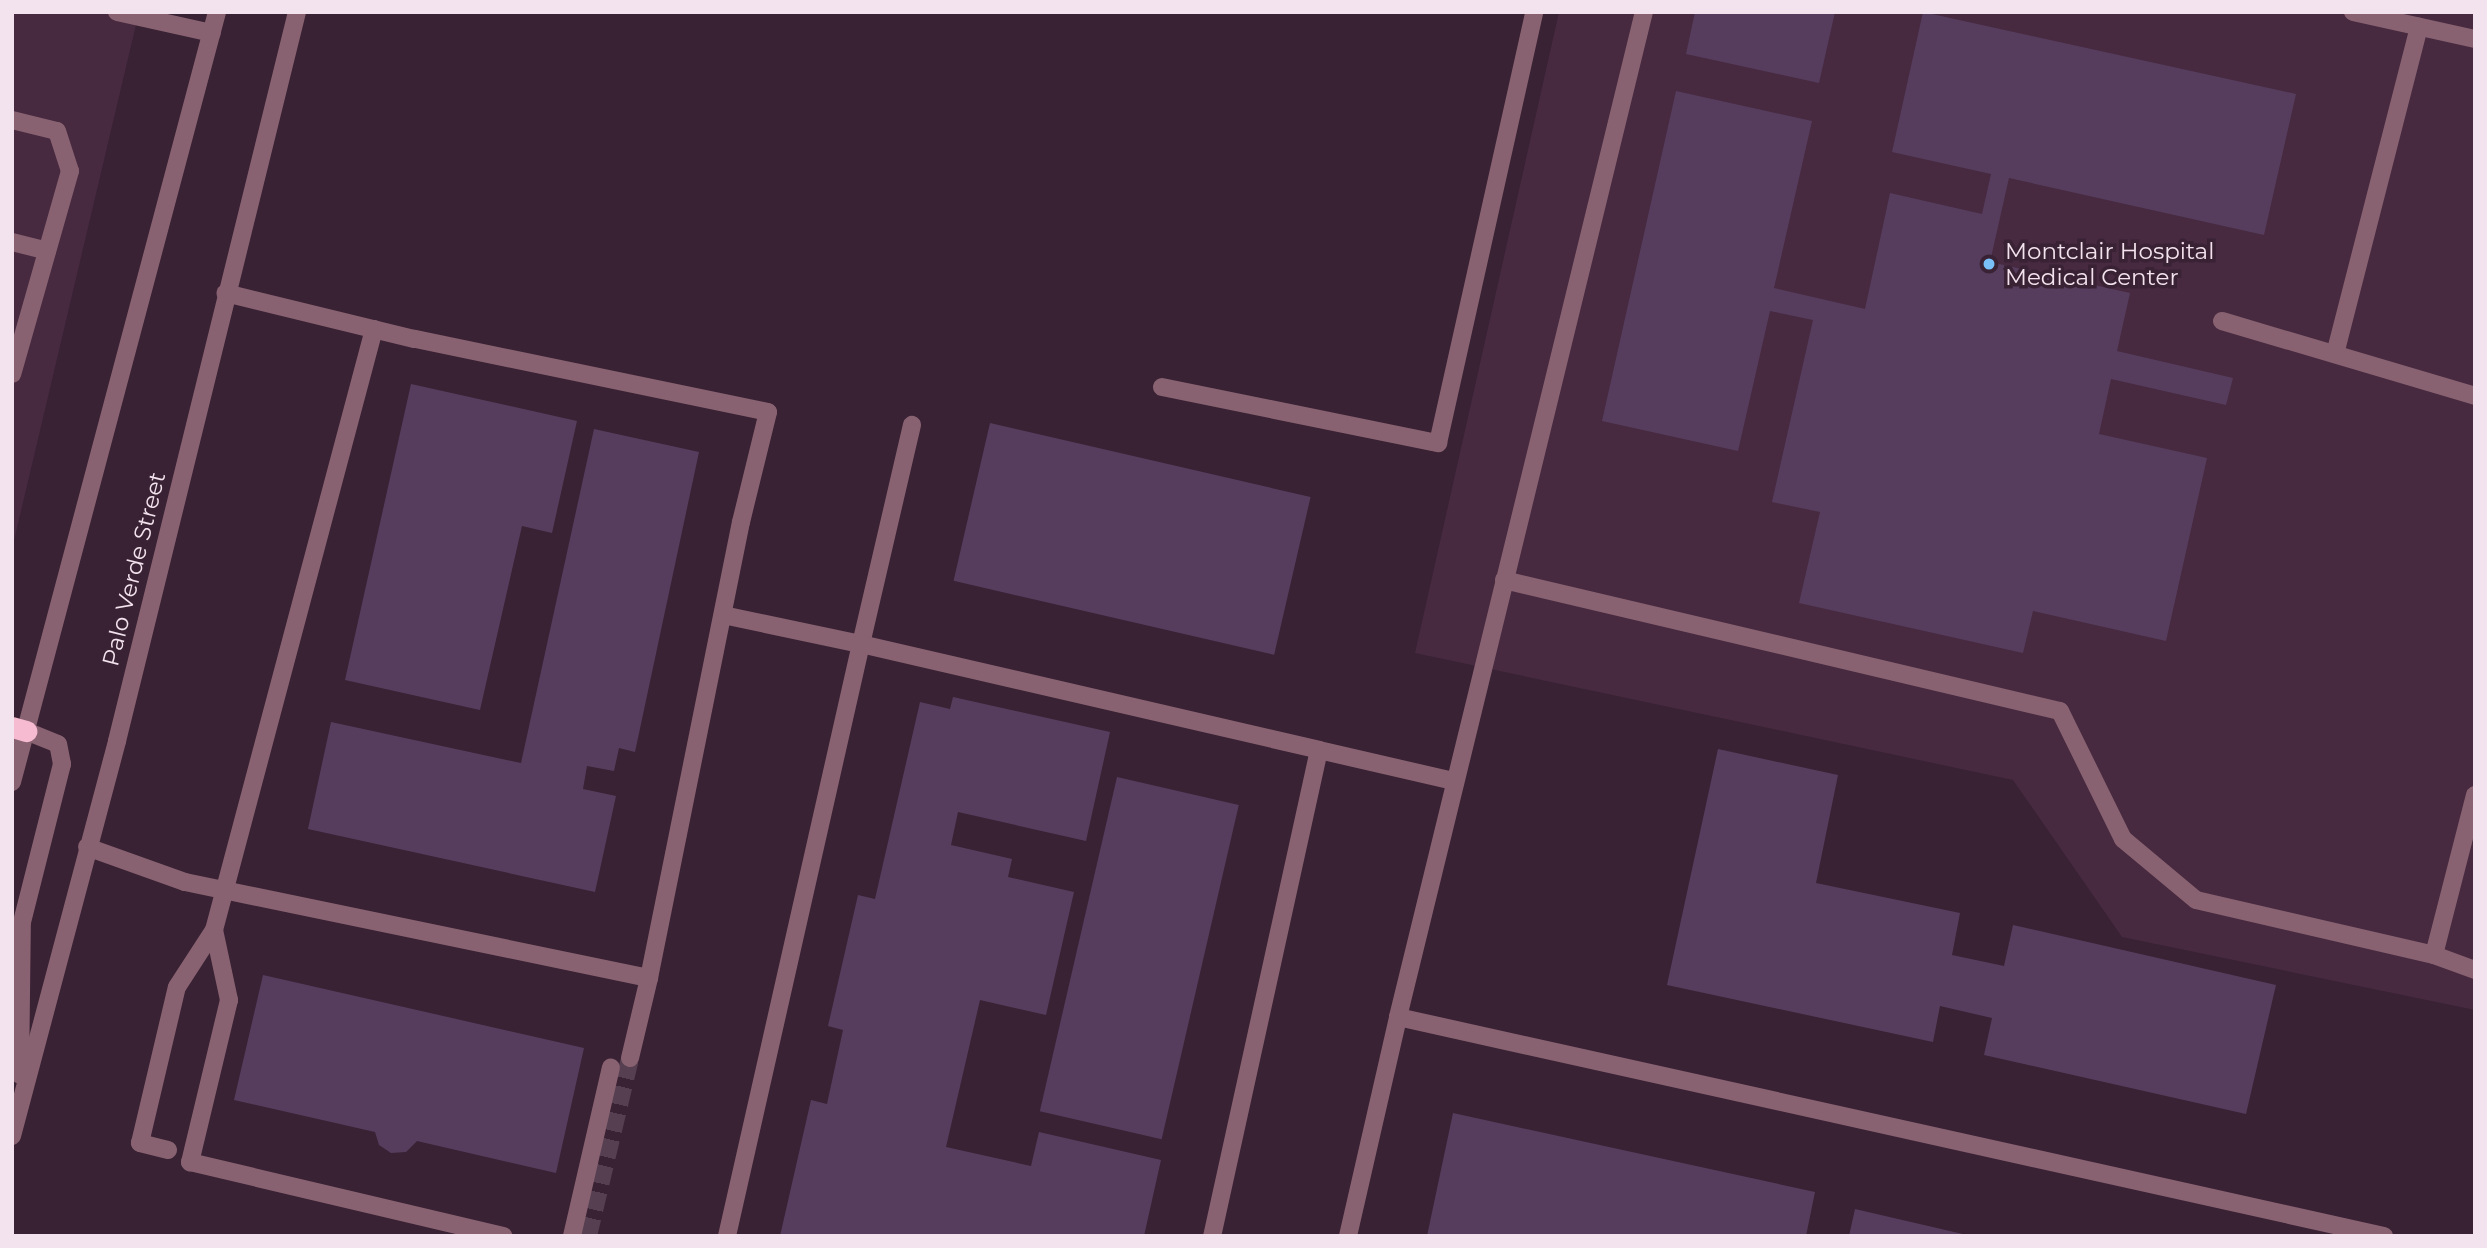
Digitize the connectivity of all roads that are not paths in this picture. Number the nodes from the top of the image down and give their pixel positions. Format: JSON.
{"nodes":[{"id":1,"x":117,"y":12,"type":"edge"},
{"id":2,"x":217,"y":12,"type":"edge"},
{"id":3,"x":297,"y":12,"type":"edge"},
{"id":4,"x":1534,"y":12,"type":"edge"},
{"id":5,"x":1644,"y":12,"type":"edge"},
{"id":6,"x":2353,"y":12,"type":"edge"},
{"id":7,"x":2419,"y":27,"type":"junction"},
{"id":8,"x":212,"y":33,"type":"junction"},
{"id":9,"x":2475,"y":39,"type":"edge"},
{"id":10,"x":12,"y":120,"type":"edge"},
{"id":11,"x":12,"y":242,"type":"edge"},
{"id":12,"x":47,"y":251,"type":"junction"},
{"id":13,"x":226,"y":293,"type":"junction"},
{"id":14,"x":2222,"y":321,"type":"dead end"},
{"id":15,"x":374,"y":329,"type":"junction"},
{"id":16,"x":2336,"y":354,"type":"junction"},
{"id":17,"x":12,"y":374,"type":"edge"},
{"id":18,"x":1162,"y":387,"type":"dead end"},
{"id":19,"x":2475,"y":396,"type":"edge"},
{"id":20,"x":912,"y":425,"type":"dead end"},
{"id":21,"x":1504,"y":580,"type":"junction"},
{"id":22,"x":723,"y":615,"type":"junction"},
{"id":23,"x":861,"y":644,"type":"junction"},
{"id":24,"x":19,"y":729,"type":"edge"},
{"id":25,"x":1319,"y":750,"type":"junction"},
{"id":26,"x":1453,"y":781,"type":"junction"},
{"id":27,"x":12,"y":782,"type":"edge"},
{"id":28,"x":2475,"y":795,"type":"edge"},
{"id":29,"x":87,"y":847,"type":"junction"},
{"id":30,"x":223,"y":890,"type":"junction"},
{"id":31,"x":214,"y":930,"type":"junction"},
{"id":32,"x":2434,"y":955,"type":"junction"},
{"id":33,"x":2475,"y":970,"type":"edge"},
{"id":34,"x":649,"y":978,"type":"junction"},
{"id":35,"x":1398,"y":1017,"type":"junction"},
{"id":36,"x":630,"y":1058,"type":"tunnel mouth"},
{"id":37,"x":611,"y":1068,"type":"dead end"},
{"id":38,"x":20,"y":1100,"type":"junction"},
{"id":39,"x":12,"y":1136,"type":"edge"},
{"id":40,"x":168,"y":1150,"type":"dead end"},
{"id":41,"x":503,"y":1236,"type":"edge"},
{"id":42,"x":572,"y":1236,"type":"edge"},
{"id":43,"x":727,"y":1236,"type":"edge"},
{"id":44,"x":1212,"y":1236,"type":"edge"},
{"id":45,"x":1348,"y":1236,"type":"edge"},
{"id":46,"x":2384,"y":1236,"type":"edge"}],
"edges":[{"from":1,"to":8,"type":"street"},
{"from":2,"to":8,"type":"street"},
{"from":3,"to":13,"type":"street","name":"Palo Verde Street"},
{"from":4,"to":18,"type":"street"},
{"from":5,"to":21,"type":"street"},
{"from":6,"to":7,"type":"street"},
{"from":7,"to":9,"type":"street"},
{"from":7,"to":16,"type":"street"},
{"from":8,"to":24,"type":"street"},
{"from":10,"to":12,"type":"street"},
{"from":11,"to":12,"type":"street"},
{"from":12,"to":17,"type":"street"},
{"from":13,"to":15,"type":"street"},
{"from":13,"to":29,"type":"street","name":"Palo Verde Street"},
{"from":14,"to":16,"type":"street"},
{"from":15,"to":22,"type":"street"},
{"from":15,"to":30,"type":"street"},
{"from":16,"to":19,"type":"street"},
{"from":20,"to":23,"type":"street"},
{"from":21,"to":26,"type":"street"},
{"from":21,"to":32,"type":"street"},
{"from":22,"to":23,"type":"street"},
{"from":22,"to":34,"type":"street"},
{"from":23,"to":25,"type":"street"},
{"from":23,"to":43,"type":"street"},
{"from":24,"to":27,"type":"street"},
{"from":24,"to":38,"type":"street"},
{"from":25,"to":26,"type":"street"},
{"from":25,"to":44,"type":"street"},
{"from":26,"to":35,"type":"street"},
{"from":28,"to":32,"type":"street"},
{"from":29,"to":30,"type":"street"},
{"from":29,"to":38,"type":"street","name":"Palo Verde Street"},
{"from":30,"to":31,"type":"street"},
{"from":30,"to":34,"type":"street"},
{"from":31,"to":40,"type":"street"},
{"from":31,"to":41,"type":"street"},
{"from":32,"to":33,"type":"street"},
{"from":34,"to":36,"type":"street"},
{"from":35,"to":45,"type":"street"},
{"from":35,"to":46,"type":"street"},
{"from":37,"to":42,"type":"street"},
{"from":38,"to":39,"type":"street","name":"Palo Verde Street"}]}
